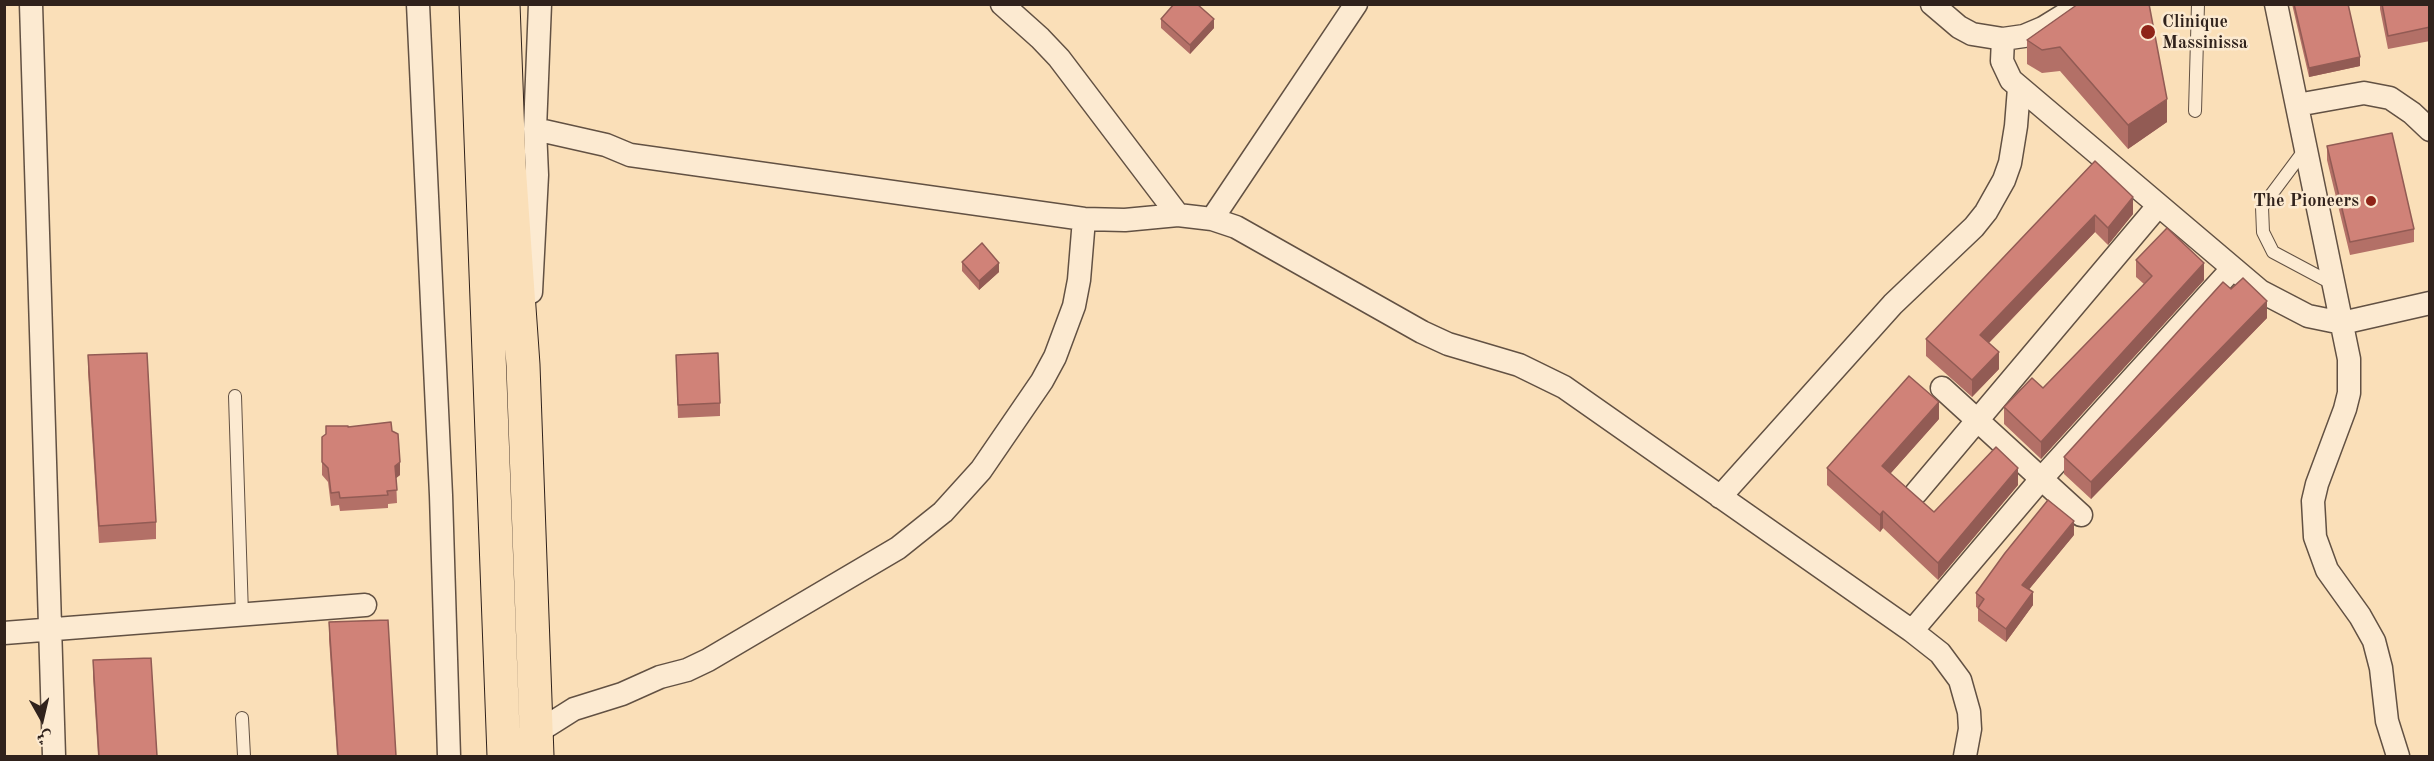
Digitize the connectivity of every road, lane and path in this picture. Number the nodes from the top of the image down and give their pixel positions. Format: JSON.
{"nodes":[{"id":1,"x":31,"y":4,"type":"edge"},
{"id":2,"x":418,"y":4,"type":"edge"},
{"id":3,"x":476,"y":4,"type":"edge"},
{"id":4,"x":502,"y":4,"type":"edge"},
{"id":5,"x":540,"y":4,"type":"edge"},
{"id":6,"x":1002,"y":4,"type":"edge"},
{"id":7,"x":1356,"y":4,"type":"edge"},
{"id":8,"x":1932,"y":4,"type":"edge"},
{"id":9,"x":2082,"y":4,"type":"edge"},
{"id":10,"x":2198,"y":4,"type":"edge"},
{"id":11,"x":2276,"y":4,"type":"edge"},
{"id":12,"x":2003,"y":39,"type":"junction"},
{"id":13,"x":2019,"y":88,"type":"junction"},
{"id":14,"x":2296,"y":105,"type":"junction"},
{"id":15,"x":2195,"y":111,"type":"dead end"},
{"id":16,"x":535,"y":129,"type":"junction"},
{"id":17,"x":2430,"y":130,"type":"edge"},
{"id":18,"x":2306,"y":148,"type":"junction"},
{"id":19,"x":2158,"y":206,"type":"junction"},
{"id":20,"x":1178,"y":215,"type":"junction"},
{"id":21,"x":1084,"y":219,"type":"junction"},
{"id":22,"x":1212,"y":219,"type":"junction"},
{"id":23,"x":2232,"y":269,"type":"junction"},
{"id":24,"x":2334,"y":285,"type":"junction"},
{"id":25,"x":2430,"y":303,"type":"edge"},
{"id":26,"x":2342,"y":323,"type":"junction"},
{"id":27,"x":523,"y":365,"type":"junction"},
{"id":28,"x":1942,"y":388,"type":"dead end"},
{"id":29,"x":235,"y":396,"type":"dead end"},
{"id":30,"x":1978,"y":419,"type":"junction"},
{"id":31,"x":2042,"y":478,"type":"junction"},
{"id":32,"x":1916,"y":493,"type":"edge"},
{"id":33,"x":1720,"y":497,"type":"junction"},
{"id":34,"x":2081,"y":515,"type":"dead end"},
{"id":35,"x":365,"y":605,"type":"dead end"},
{"id":36,"x":242,"y":615,"type":"junction"},
{"id":37,"x":50,"y":630,"type":"junction"},
{"id":38,"x":1912,"y":631,"type":"junction"},
{"id":39,"x":4,"y":633,"type":"edge"},
{"id":40,"x":242,"y":718,"type":"dead end"},
{"id":41,"x":537,"y":745,"type":"edge"},
{"id":42,"x":54,"y":756,"type":"edge"},
{"id":43,"x":244,"y":756,"type":"edge"},
{"id":44,"x":449,"y":756,"type":"edge"},
{"id":45,"x":504,"y":756,"type":"edge"},
{"id":46,"x":1965,"y":756,"type":"edge"},
{"id":47,"x":2398,"y":756,"type":"edge"}],
"edges":[{"from":1,"to":37,"type":"street"},
{"from":2,"to":44,"type":"street"},
{"from":3,"to":45,"type":"highway"},
{"from":4,"to":27,"type":"highway"},
{"from":5,"to":16,"type":"street"},
{"from":6,"to":20,"type":"street"},
{"from":7,"to":22,"type":"street"},
{"from":8,"to":12,"type":"street"},
{"from":9,"to":12,"type":"street"},
{"from":10,"to":15,"type":"lane"},
{"from":11,"to":14,"type":"street"},
{"from":12,"to":13,"type":"street"},
{"from":13,"to":19,"type":"street"},
{"from":13,"to":33,"type":"street"},
{"from":14,"to":17,"type":"street"},
{"from":14,"to":18,"type":"street"},
{"from":16,"to":21,"type":"street"},
{"from":16,"to":27,"type":"street"},
{"from":18,"to":24,"type":"street"},
{"from":18,"to":24,"type":"lane"},
{"from":19,"to":23,"type":"street"},
{"from":19,"to":30,"type":"street"},
{"from":20,"to":21,"type":"street"},
{"from":20,"to":22,"type":"street"},
{"from":21,"to":41,"type":"street"},
{"from":22,"to":33,"type":"street"},
{"from":23,"to":26,"type":"street"},
{"from":23,"to":31,"type":"street"},
{"from":24,"to":26,"type":"street"},
{"from":25,"to":26,"type":"street"},
{"from":26,"to":47,"type":"street"},
{"from":27,"to":41,"type":"highway"},
{"from":28,"to":30,"type":"street"},
{"from":29,"to":36,"type":"lane"},
{"from":30,"to":31,"type":"street"},
{"from":30,"to":32,"type":"street"},
{"from":31,"to":34,"type":"street"},
{"from":31,"to":38,"type":"street"},
{"from":33,"to":38,"type":"street"},
{"from":35,"to":36,"type":"street"},
{"from":36,"to":37,"type":"street"},
{"from":37,"to":39,"type":"street"},
{"from":37,"to":42,"type":"street"},
{"from":38,"to":46,"type":"street"},
{"from":40,"to":43,"type":"lane"}]}
